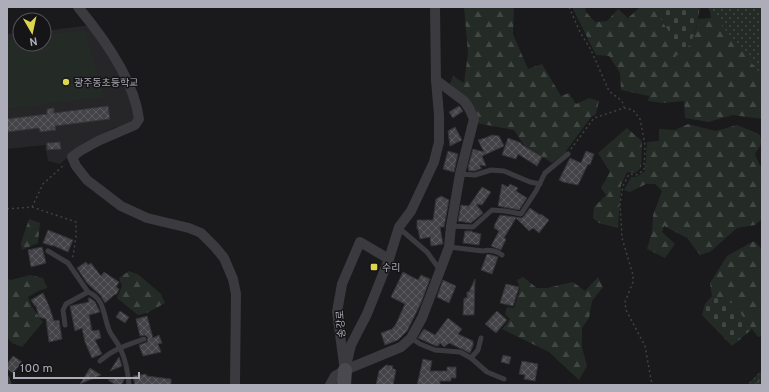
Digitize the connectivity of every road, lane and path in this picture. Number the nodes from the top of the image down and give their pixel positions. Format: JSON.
{"nodes":[{"id":1,"x":78,"y":7,"type":"edge"},
{"id":2,"x":435,"y":7,"type":"edge"},
{"id":3,"x":569,"y":7,"type":"edge"},
{"id":4,"x":436,"y":80,"type":"junction"},
{"id":5,"x":624,"y":108,"type":"junction"},
{"id":6,"x":568,"y":154,"type":"joint"},
{"id":7,"x":72,"y":157,"type":"junction"},
{"id":8,"x":460,"y":174,"type":"junction"},
{"id":9,"x":540,"y":184,"type":"junction"},
{"id":10,"x":32,"y":207,"type":"junction"},
{"id":11,"x":7,"y":209,"type":"edge"},
{"id":12,"x":451,"y":226,"type":"junction"},
{"id":13,"x":399,"y":227,"type":"junction"},
{"id":14,"x":449,"y":247,"type":"junction"},
{"id":15,"x":48,"y":251,"type":"dead end"},
{"id":16,"x":502,"y":255,"type":"dead end"},
{"id":17,"x":389,"y":259,"type":"junction"},
{"id":18,"x":68,"y":262,"type":"junction"},
{"id":19,"x":440,"y":270,"type":"junction"},
{"id":20,"x":88,"y":292,"type":"junction"},
{"id":21,"x":65,"y":325,"type":"dead end"},
{"id":22,"x":412,"y":338,"type":"junction"},
{"id":23,"x":481,"y":338,"type":"dead end"},
{"id":24,"x":144,"y":339,"type":"dead end"},
{"id":25,"x":120,"y":348,"type":"junction"},
{"id":26,"x":471,"y":358,"type":"junction"},
{"id":27,"x":100,"y":361,"type":"dead end"},
{"id":28,"x":345,"y":370,"type":"junction"},
{"id":29,"x":762,"y":377,"type":"edge"},
{"id":30,"x":7,"y":378,"type":"edge"},
{"id":31,"x":504,"y":379,"type":"dead end"},
{"id":32,"x":9,"y":385,"type":"edge"},
{"id":33,"x":129,"y":385,"type":"edge"},
{"id":34,"x":235,"y":385,"type":"edge"},
{"id":35,"x":330,"y":385,"type":"edge"},
{"id":36,"x":344,"y":385,"type":"edge"},
{"id":37,"x":652,"y":385,"type":"edge"},
{"id":38,"x":755,"y":385,"type":"edge"}],
"edges":[{"from":1,"to":7,"type":"street"},
{"from":2,"to":4,"type":"street"},
{"from":3,"to":5,"type":"path"},
{"from":4,"to":8,"type":"street"},
{"from":4,"to":13,"type":"street"},
{"from":5,"to":6,"type":"path"},
{"from":5,"to":37,"type":"path"},
{"from":6,"to":9,"type":"lane"},
{"from":7,"to":10,"type":"path"},
{"from":7,"to":34,"type":"street"},
{"from":8,"to":9,"type":"lane"},
{"from":8,"to":12,"type":"street"},
{"from":9,"to":12,"type":"lane"},
{"from":10,"to":11,"type":"path"},
{"from":10,"to":18,"type":"path"},
{"from":12,"to":14,"type":"street"},
{"from":13,"to":17,"type":"street"},
{"from":13,"to":19,"type":"lane"},
{"from":14,"to":16,"type":"lane"},
{"from":14,"to":19,"type":"street"},
{"from":15,"to":18,"type":"lane"},
{"from":17,"to":28,"type":"street"},
{"from":17,"to":28,"type":"street","name":"송강로"},
{"from":18,"to":20,"type":"lane"},
{"from":19,"to":22,"type":"street"},
{"from":20,"to":21,"type":"lane"},
{"from":20,"to":25,"type":"lane"},
{"from":22,"to":26,"type":"lane"},
{"from":22,"to":28,"type":"street"},
{"from":23,"to":26,"type":"lane"},
{"from":24,"to":25,"type":"lane"},
{"from":25,"to":27,"type":"lane"},
{"from":25,"to":33,"type":"lane"},
{"from":26,"to":31,"type":"lane"},
{"from":28,"to":35,"type":"street"},
{"from":28,"to":36,"type":"main road","name":"송강로"},
{"from":29,"to":38,"type":"path"},
{"from":30,"to":32,"type":"lane"}]}
